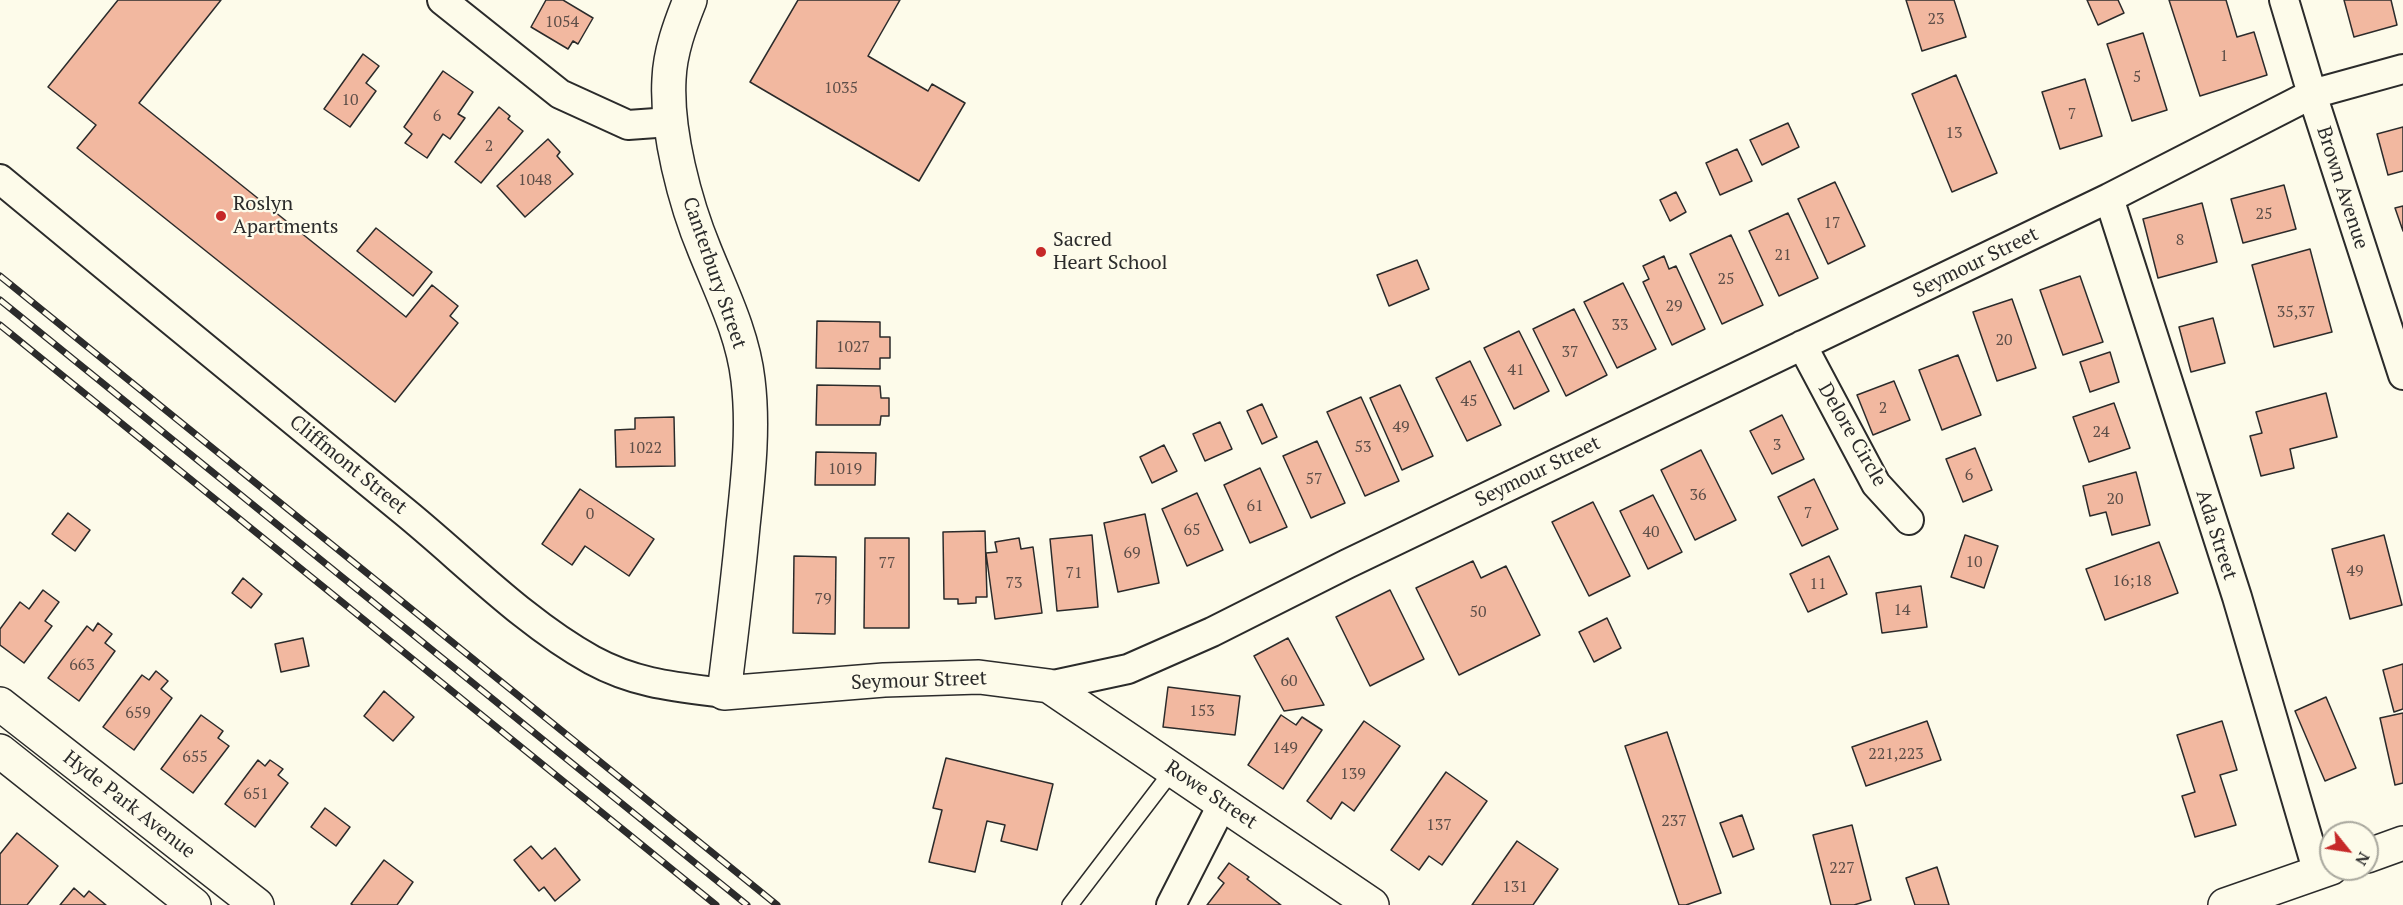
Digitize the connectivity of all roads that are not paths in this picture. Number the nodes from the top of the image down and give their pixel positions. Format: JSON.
{"nodes":[{"id":1,"x":442,"y":0,"type":"edge"},
{"id":2,"x":690,"y":0,"type":"edge"},
{"id":3,"x":2284,"y":0,"type":"edge"},
{"id":4,"x":2403,"y":69,"type":"edge"},
{"id":5,"x":2312,"y":94,"type":"junction"},
{"id":6,"x":670,"y":122,"type":"junction"},
{"id":7,"x":0,"y":179,"type":"edge"},
{"id":8,"x":2109,"y":198,"type":"junction"},
{"id":9,"x":1802,"y":345,"type":"junction"},
{"id":10,"x":2403,"y":375,"type":"edge"},
{"id":11,"x":1909,"y":520,"type":"dead end"},
{"id":12,"x":1049,"y":686,"type":"junction"},
{"id":13,"x":724,"y":693,"type":"junction"},
{"id":14,"x":0,"y":704,"type":"edge"},
{"id":15,"x":0,"y":751,"type":"edge"},
{"id":16,"x":1173,"y":770,"type":"junction"},
{"id":17,"x":1223,"y":803,"type":"junction"},
{"id":18,"x":2403,"y":843,"type":"edge"},
{"id":19,"x":2379,"y":852,"type":"edge"},
{"id":20,"x":2319,"y":855,"type":"edge"},
{"id":21,"x":2319,"y":873,"type":"edge"},
{"id":22,"x":194,"y":905,"type":"edge"},
{"id":23,"x":257,"y":905,"type":"edge"},
{"id":24,"x":1070,"y":905,"type":"edge"},
{"id":25,"x":1171,"y":905,"type":"edge"},
{"id":26,"x":1372,"y":905,"type":"edge"},
{"id":27,"x":2225,"y":905,"type":"edge"}],
"edges":[{"from":1,"to":6,"type":"street"},
{"from":2,"to":6,"type":"street","name":"Canterbury Street"},
{"from":3,"to":5,"type":"street","name":"Brown Avenue"},
{"from":4,"to":5,"type":"street","name":"Seymour Street"},
{"from":5,"to":8,"type":"street","name":"Seymour Street"},
{"from":5,"to":10,"type":"street","name":"Brown Avenue"},
{"from":6,"to":13,"type":"street","name":"Canterbury Street"},
{"from":7,"to":13,"type":"street","name":"Cliffmont Street"},
{"from":8,"to":9,"type":"street","name":"Seymour Street"},
{"from":8,"to":20,"type":"street","name":"Ada Street"},
{"from":9,"to":11,"type":"street","name":"Delore Circle"},
{"from":9,"to":12,"type":"street","name":"Seymour Street"},
{"from":12,"to":13,"type":"street","name":"Seymour Street"},
{"from":12,"to":16,"type":"street","name":"Rowe Street"},
{"from":14,"to":23,"type":"street","name":"Hyde Park Avenue"},
{"from":15,"to":22,"type":"street","name":"Hyde Park Avenue"},
{"from":16,"to":17,"type":"street","name":"Rowe Street"},
{"from":16,"to":24,"type":"lane"},
{"from":17,"to":25,"type":"street"},
{"from":17,"to":26,"type":"street","name":"Rowe Street"},
{"from":18,"to":19,"type":"street"},
{"from":21,"to":27,"type":"street"}]}
